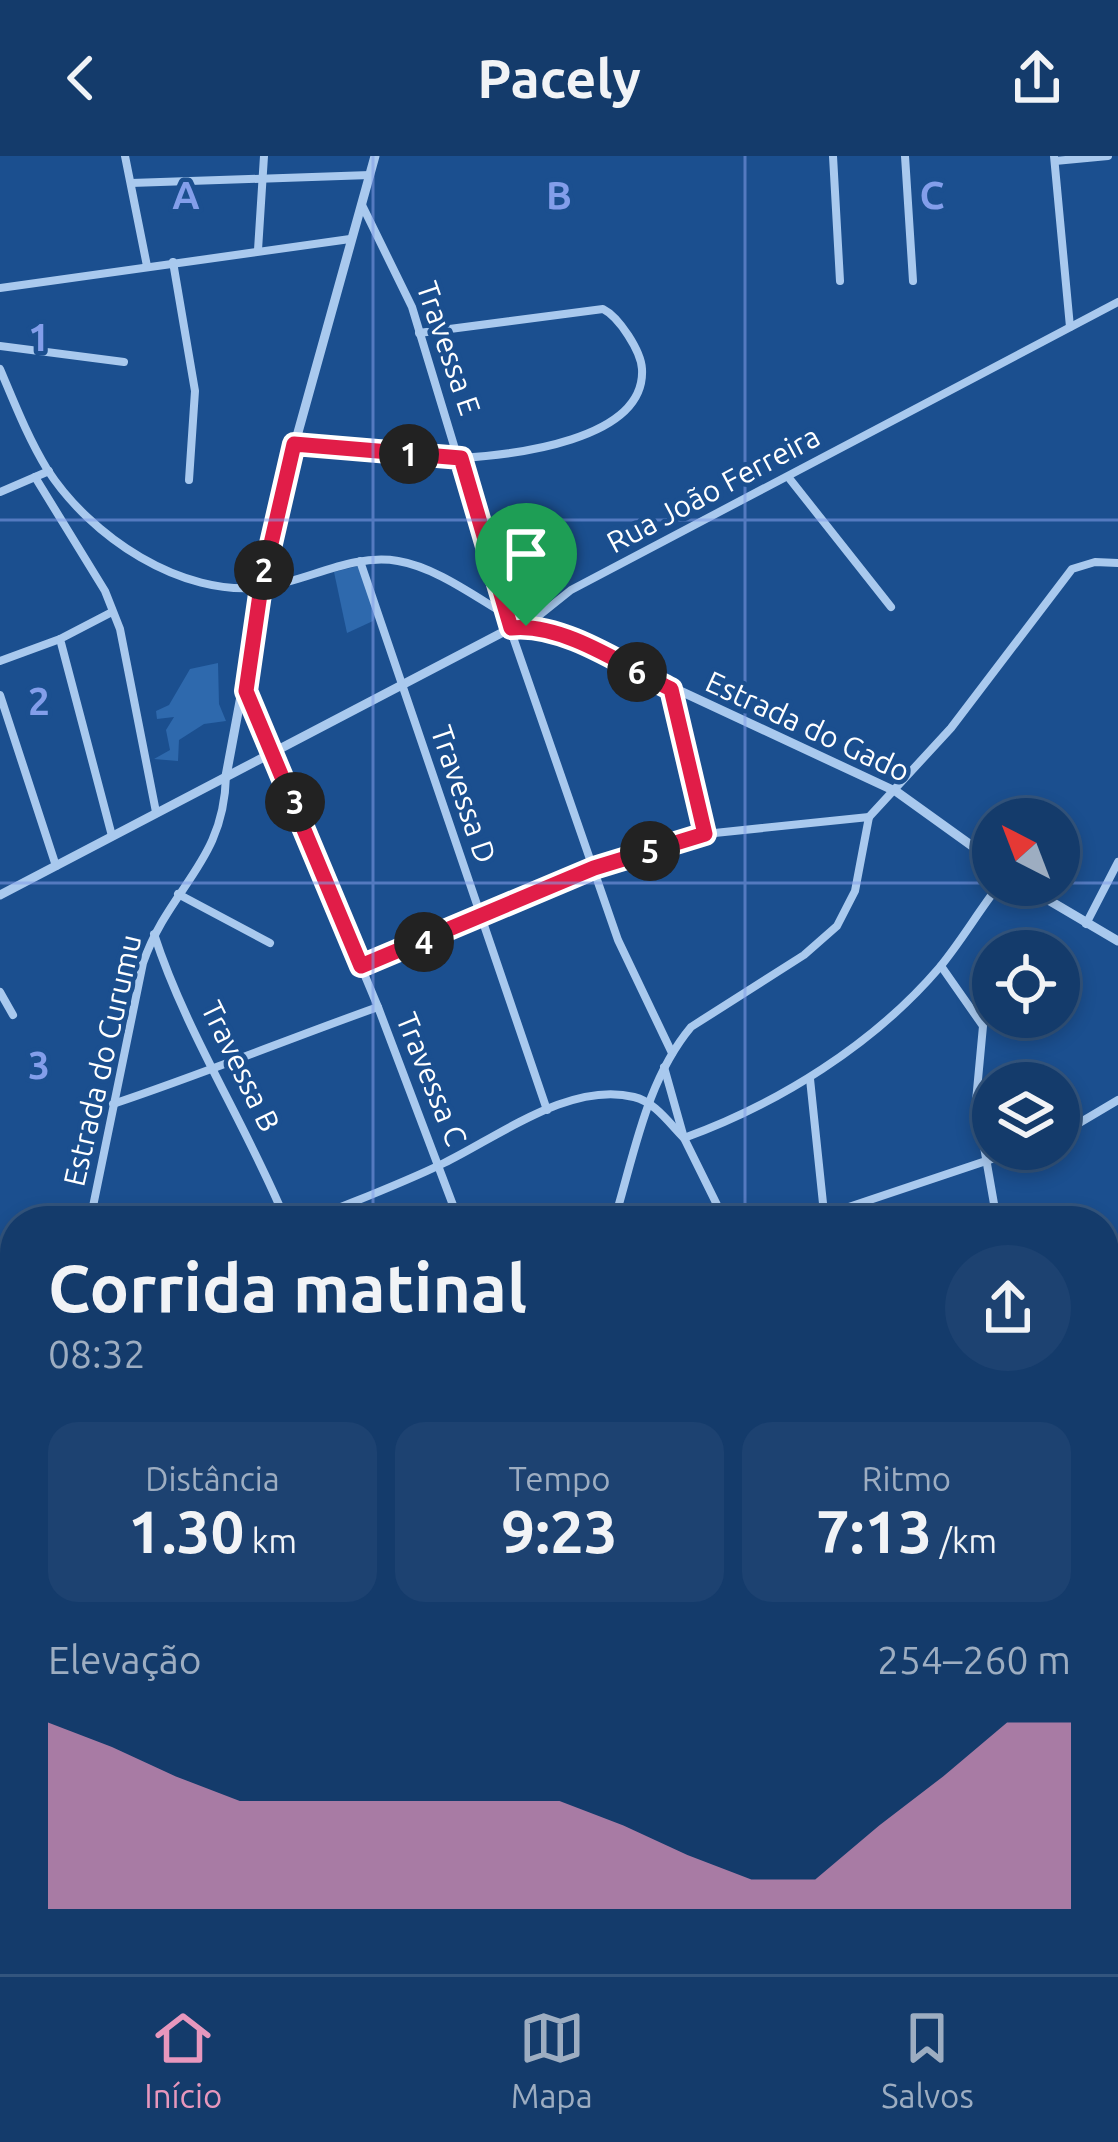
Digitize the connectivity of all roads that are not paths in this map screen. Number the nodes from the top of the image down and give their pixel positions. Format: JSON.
{"nodes":[{"id":1,"x":125,"y":156,"type":"edge"},
{"id":2,"x":264,"y":156,"type":"edge"},
{"id":3,"x":375,"y":156,"type":"edge"},
{"id":4,"x":833,"y":156,"type":"edge"},
{"id":5,"x":905,"y":156,"type":"edge"},
{"id":6,"x":1108,"y":156,"type":"edge"},
{"id":7,"x":1054,"y":159,"type":"edge"},
{"id":8,"x":370,"y":175,"type":"junction"},
{"id":9,"x":262,"y":181,"type":"junction"},
{"id":10,"x":131,"y":183,"type":"junction"},
{"id":11,"x":362,"y":205,"type":"junction"},
{"id":12,"x":350,"y":239,"type":"junction"},
{"id":13,"x":258,"y":250,"type":"junction"},
{"id":14,"x":173,"y":262,"type":"junction"},
{"id":15,"x":147,"y":266,"type":"junction"},
{"id":16,"x":839,"y":281,"type":"dead end"},
{"id":17,"x":913,"y":281,"type":"dead end"},
{"id":18,"x":0,"y":288,"type":"edge"},
{"id":19,"x":1118,"y":302,"type":"edge"},
{"id":20,"x":1070,"y":327,"type":"junction"},
{"id":21,"x":419,"y":333,"type":"junction"},
{"id":22,"x":0,"y":346,"type":"edge"},
{"id":23,"x":124,"y":362,"type":"dead end"},
{"id":24,"x":0,"y":369,"type":"edge"},
{"id":25,"x":294,"y":444,"type":"junction"},
{"id":26,"x":461,"y":458,"type":"junction"},
{"id":27,"x":49,"y":471,"type":"junction"},
{"id":28,"x":35,"y":477,"type":"junction"},
{"id":29,"x":789,"y":478,"type":"junction"},
{"id":30,"x":189,"y":480,"type":"dead end"},
{"id":31,"x":0,"y":492,"type":"edge"},
{"id":32,"x":360,"y":561,"type":"junction"},
{"id":33,"x":1118,"y":563,"type":"edge"},
{"id":34,"x":261,"y":587,"type":"junction"},
{"id":35,"x":891,"y":607,"type":"dead end"},
{"id":36,"x":112,"y":612,"type":"junction"},
{"id":37,"x":505,"y":614,"type":"junction"},
{"id":38,"x":526,"y":626,"type":"junction"},
{"id":39,"x":511,"y":628,"type":"junction"},
{"id":40,"x":60,"y":639,"type":"junction"},
{"id":41,"x":0,"y":661,"type":"edge"},
{"id":42,"x":401,"y":686,"type":"junction"},
{"id":43,"x":671,"y":689,"type":"junction"},
{"id":44,"x":246,"y":691,"type":"junction"},
{"id":45,"x":0,"y":695,"type":"edge"},
{"id":46,"x":274,"y":751,"type":"junction"},
{"id":47,"x":226,"y":776,"type":"junction"},
{"id":48,"x":897,"y":792,"type":"junction"},
{"id":49,"x":156,"y":812,"type":"junction"},
{"id":50,"x":868,"y":817,"type":"junction"},
{"id":51,"x":705,"y":834,"type":"junction"},
{"id":52,"x":112,"y":836,"type":"junction"},
{"id":53,"x":972,"y":846,"type":"edge"},
{"id":54,"x":1118,"y":862,"type":"edge"},
{"id":55,"x":56,"y":866,"type":"junction"},
{"id":56,"x":594,"y":868,"type":"junction"},
{"id":57,"x":178,"y":894,"type":"junction"},
{"id":58,"x":0,"y":895,"type":"edge"},
{"id":59,"x":984,"y":906,"type":"edge"},
{"id":60,"x":1057,"y":906,"type":"edge"},
{"id":61,"x":482,"y":917,"type":"junction"},
{"id":62,"x":1086,"y":925,"type":"junction"},
{"id":63,"x":154,"y":933,"type":"junction"},
{"id":64,"x":1118,"y":940,"type":"edge"},
{"id":65,"x":270,"y":943,"type":"dead end"},
{"id":66,"x":941,"y":965,"type":"junction"},
{"id":67,"x":361,"y":966,"type":"junction"},
{"id":68,"x":0,"y":992,"type":"edge"},
{"id":69,"x":378,"y":1007,"type":"junction"},
{"id":70,"x":13,"y":1015,"type":"dead end"},
{"id":71,"x":672,"y":1053,"type":"junction"},
{"id":72,"x":980,"y":1062,"type":"edge"},
{"id":73,"x":664,"y":1066,"type":"junction"},
{"id":74,"x":216,"y":1072,"type":"junction"},
{"id":75,"x":810,"y":1078,"type":"junction"},
{"id":76,"x":1118,"y":1100,"type":"edge"},
{"id":77,"x":649,"y":1102,"type":"junction"},
{"id":78,"x":112,"y":1104,"type":"junction"},
{"id":79,"x":547,"y":1110,"type":"junction"},
{"id":80,"x":1080,"y":1123,"type":"edge"},
{"id":81,"x":684,"y":1138,"type":"junction"},
{"id":82,"x":441,"y":1165,"type":"junction"},
{"id":83,"x":972,"y":1167,"type":"edge"},
{"id":84,"x":987,"y":1170,"type":"edge"},
{"id":85,"x":93,"y":1206,"type":"edge"},
{"id":86,"x":279,"y":1206,"type":"edge"},
{"id":87,"x":343,"y":1206,"type":"edge"},
{"id":88,"x":454,"y":1206,"type":"edge"},
{"id":89,"x":618,"y":1206,"type":"edge"},
{"id":90,"x":718,"y":1206,"type":"edge"},
{"id":91,"x":823,"y":1206,"type":"edge"},
{"id":92,"x":847,"y":1206,"type":"edge"},
{"id":93,"x":995,"y":1206,"type":"edge"}],
"edges":[{"from":1,"to":10,"type":"street"},
{"from":2,"to":9,"type":"street"},
{"from":3,"to":8,"type":"street","name":"Estrada do Curumu"},
{"from":4,"to":16,"type":"street"},
{"from":5,"to":17,"type":"street"},
{"from":6,"to":7,"type":"street"},
{"from":7,"to":20,"type":"street"},
{"from":8,"to":9,"type":"street"},
{"from":8,"to":11,"type":"street","name":"Estrada do Curumu"},
{"from":9,"to":10,"type":"street"},
{"from":9,"to":13,"type":"street"},
{"from":10,"to":15,"type":"street"},
{"from":11,"to":12,"type":"street","name":"Estrada do Curumu"},
{"from":11,"to":21,"type":"street","name":"Travessa E"},
{"from":12,"to":13,"type":"street"},
{"from":12,"to":25,"type":"street","name":"Estrada do Curumu"},
{"from":13,"to":14,"type":"street"},
{"from":14,"to":15,"type":"street"},
{"from":14,"to":30,"type":"street"},
{"from":15,"to":18,"type":"street"},
{"from":19,"to":20,"type":"street","name":"Rua João Ferreira"},
{"from":20,"to":29,"type":"street","name":"Rua João Ferreira"},
{"from":21,"to":26,"type":"street","name":"Travessa E"},
{"from":21,"to":26,"type":"street"},
{"from":22,"to":23,"type":"street"},
{"from":24,"to":27,"type":"street"},
{"from":25,"to":26,"type":"street"},
{"from":25,"to":34,"type":"street","name":"Estrada do Curumu"},
{"from":26,"to":37,"type":"street","name":"Travessa E"},
{"from":27,"to":28,"type":"street"},
{"from":27,"to":34,"type":"street"},
{"from":28,"to":31,"type":"street"},
{"from":28,"to":36,"type":"street"},
{"from":29,"to":35,"type":"street"},
{"from":29,"to":38,"type":"street","name":"Rua João Ferreira"},
{"from":32,"to":34,"type":"street"},
{"from":32,"to":37,"type":"street"},
{"from":32,"to":42,"type":"street","name":"Travessa D"},
{"from":33,"to":48,"type":"street"},
{"from":34,"to":44,"type":"street","name":"Estrada do Curumu"},
{"from":36,"to":40,"type":"street"},
{"from":36,"to":49,"type":"street"},
{"from":37,"to":39,"type":"street","name":"Travessa E"},
{"from":38,"to":39,"type":"street"},
{"from":38,"to":43,"type":"street","name":"Estrada do Gado"},
{"from":39,"to":42,"type":"street"},
{"from":39,"to":56,"type":"street","name":"Travessa E"},
{"from":40,"to":41,"type":"street"},
{"from":40,"to":52,"type":"street"},
{"from":42,"to":46,"type":"street"},
{"from":42,"to":61,"type":"street","name":"Travessa D"},
{"from":43,"to":48,"type":"street","name":"Estrada do Gado"},
{"from":43,"to":51,"type":"street"},
{"from":44,"to":46,"type":"street","name":"Travessa C"},
{"from":44,"to":47,"type":"street","name":"Estrada do Curumu"},
{"from":45,"to":55,"type":"street"},
{"from":46,"to":47,"type":"street"},
{"from":46,"to":67,"type":"street","name":"Travessa C"},
{"from":47,"to":49,"type":"street"},
{"from":47,"to":57,"type":"street","name":"Estrada do Curumu"},
{"from":48,"to":50,"type":"street"},
{"from":48,"to":53,"type":"street","name":"Estrada do Gado"},
{"from":49,"to":52,"type":"street"},
{"from":50,"to":51,"type":"street"},
{"from":50,"to":71,"type":"street"},
{"from":51,"to":56,"type":"street"},
{"from":52,"to":55,"type":"street"},
{"from":54,"to":62,"type":"street"},
{"from":55,"to":58,"type":"street"},
{"from":56,"to":61,"type":"street"},
{"from":56,"to":71,"type":"street","name":"Travessa E"},
{"from":57,"to":63,"type":"street","name":"Estrada do Curumu"},
{"from":57,"to":65,"type":"street"},
{"from":59,"to":66,"type":"street"},
{"from":60,"to":62,"type":"street"},
{"from":61,"to":67,"type":"street"},
{"from":61,"to":79,"type":"street","name":"Travessa D"},
{"from":62,"to":64,"type":"street"},
{"from":63,"to":74,"type":"street","name":"Travessa B"},
{"from":63,"to":78,"type":"street","name":"Estrada do Curumu"},
{"from":66,"to":72,"type":"street"},
{"from":66,"to":75,"type":"street"},
{"from":67,"to":69,"type":"street","name":"Travessa C"},
{"from":68,"to":70,"type":"street"},
{"from":69,"to":74,"type":"street"},
{"from":69,"to":82,"type":"street","name":"Travessa C"},
{"from":71,"to":73,"type":"street"},
{"from":73,"to":77,"type":"street"},
{"from":73,"to":81,"type":"street"},
{"from":74,"to":78,"type":"street"},
{"from":74,"to":86,"type":"street","name":"Travessa B"},
{"from":75,"to":81,"type":"street"},
{"from":75,"to":91,"type":"street"},
{"from":76,"to":80,"type":"street"},
{"from":77,"to":79,"type":"street"},
{"from":77,"to":81,"type":"street"},
{"from":77,"to":89,"type":"street"},
{"from":78,"to":85,"type":"street","name":"Estrada do Curumu"},
{"from":79,"to":82,"type":"street"},
{"from":81,"to":90,"type":"street"},
{"from":82,"to":87,"type":"street"},
{"from":82,"to":88,"type":"street","name":"Travessa C"},
{"from":83,"to":92,"type":"street"},
{"from":84,"to":93,"type":"street"}]}
